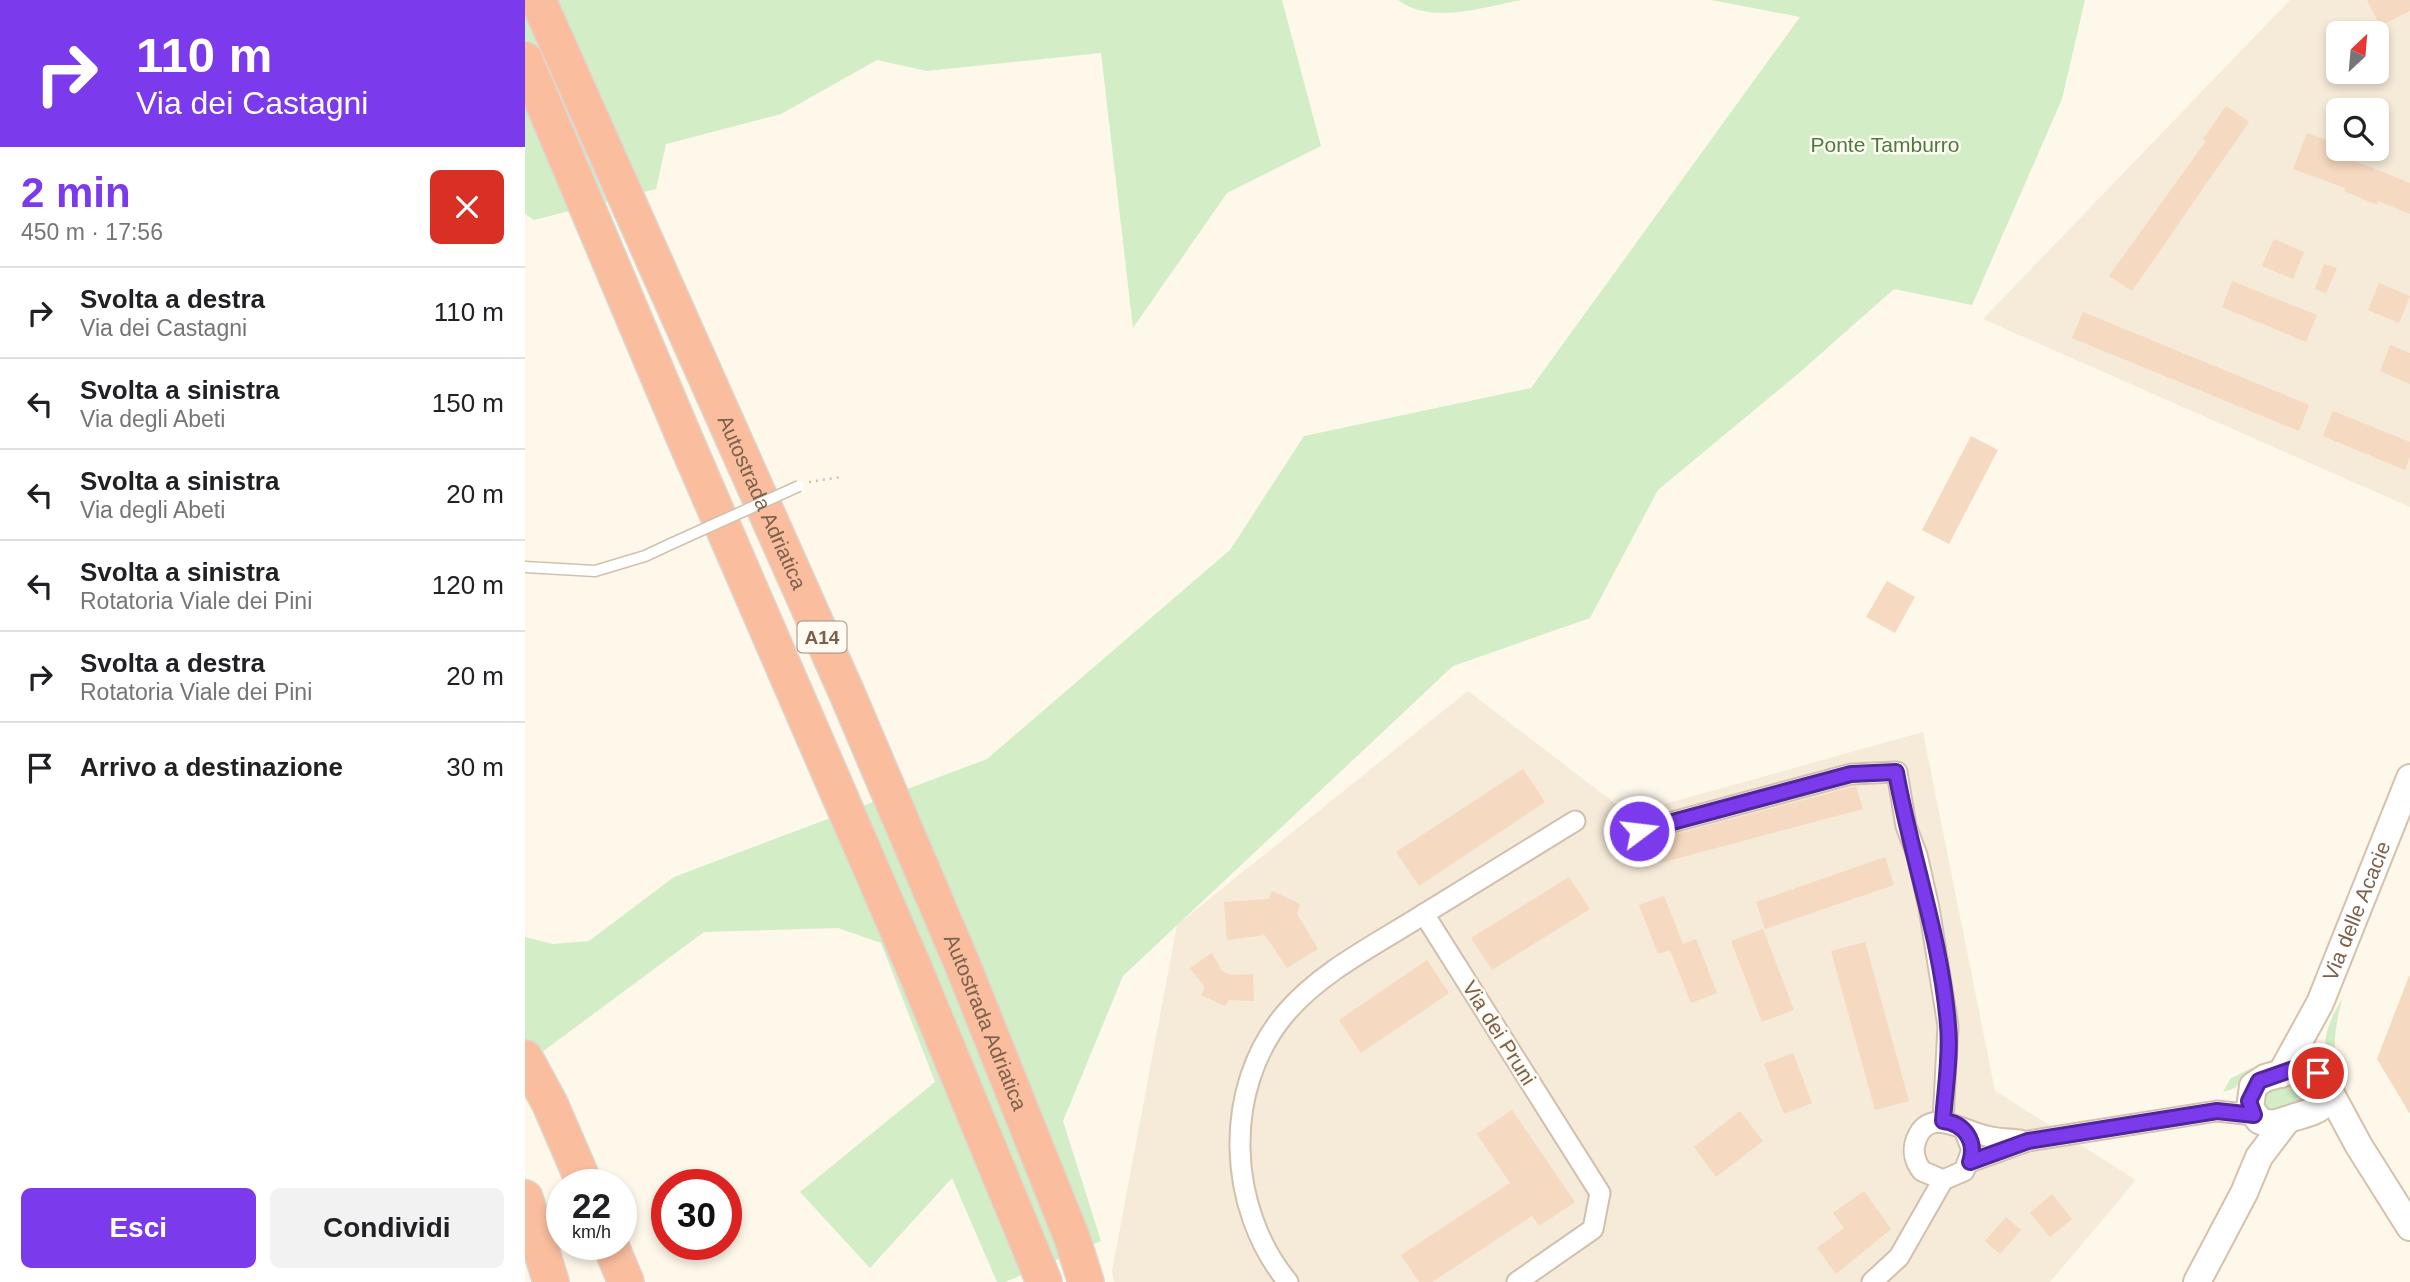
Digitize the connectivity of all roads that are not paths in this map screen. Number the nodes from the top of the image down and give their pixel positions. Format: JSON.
{"nodes":[{"id":1,"x":538,"y":0,"type":"edge"},
{"id":2,"x":525,"y":60,"type":"edge"},
{"id":3,"x":799,"y":486,"type":"road end"},
{"id":4,"x":525,"y":567,"type":"edge"},
{"id":5,"x":2410,"y":778,"type":"edge"},
{"id":6,"x":1575,"y":821,"type":"dead end"},
{"id":7,"x":1639,"y":831,"type":"dead end"},
{"id":8,"x":1424,"y":914,"type":"junction"},
{"id":9,"x":2320,"y":1003,"type":"junction"},
{"id":10,"x":525,"y":1058,"type":"edge"},
{"id":11,"x":2281,"y":1074,"type":"junction"},
{"id":12,"x":2324,"y":1081,"type":"junction"},
{"id":13,"x":2254,"y":1109,"type":"junction"},
{"id":14,"x":2298,"y":1117,"type":"junction"},
{"id":15,"x":1943,"y":1121,"type":"junction"},
{"id":16,"x":1964,"y":1129,"type":"junction"},
{"id":17,"x":2028,"y":1141,"type":"junction"},
{"id":18,"x":2359,"y":1146,"type":"junction"},
{"id":19,"x":2259,"y":1157,"type":"junction"},
{"id":20,"x":1970,"y":1162,"type":"junction"},
{"id":21,"x":578,"y":1169,"type":"edge"},
{"id":22,"x":1922,"y":1171,"type":"junction"},
{"id":23,"x":1943,"y":1180,"type":"junction"},
{"id":24,"x":525,"y":1198,"type":"edge"},
{"id":25,"x":1923,"y":1210,"type":"junction"},
{"id":26,"x":2410,"y":1227,"type":"edge"},
{"id":27,"x":617,"y":1260,"type":"edge"},
{"id":28,"x":551,"y":1282,"type":"edge"},
{"id":29,"x":626,"y":1282,"type":"edge"},
{"id":30,"x":1044,"y":1282,"type":"edge"},
{"id":31,"x":1086,"y":1282,"type":"edge"},
{"id":32,"x":1288,"y":1282,"type":"edge"},
{"id":33,"x":1517,"y":1282,"type":"edge"},
{"id":34,"x":1872,"y":1282,"type":"edge"},
{"id":35,"x":2197,"y":1282,"type":"edge"}],
"edges":[{"from":1,"to":31,"type":"highway","name":"Autostrada Adriatica","number":"A14"},
{"from":2,"to":30,"type":"highway","name":"Autostrada Adriatica","number":"A14"},
{"from":3,"to":4,"type":"lane","bridge":true},
{"from":5,"to":9,"type":"street","name":"Via delle Acacie"},
{"from":6,"to":8,"type":"street"},
{"from":7,"to":15,"type":"street"},
{"from":8,"to":32,"type":"street"},
{"from":8,"to":33,"type":"street","name":"Via dei Pruni"},
{"from":9,"to":11,"type":"street","name":"Via delle Acacie"},
{"from":9,"to":12,"type":"street","name":"Via delle Acacie"},
{"from":10,"to":21,"type":"highway"},
{"from":11,"to":12,"type":"street"},
{"from":11,"to":13,"type":"street"},
{"from":12,"to":14,"type":"street"},
{"from":12,"to":18,"type":"street"},
{"from":13,"to":14,"type":"street"},
{"from":13,"to":17,"type":"street"},
{"from":13,"to":19,"type":"street"},
{"from":14,"to":18,"type":"street"},
{"from":14,"to":19,"type":"street"},
{"from":15,"to":16,"type":"street"},
{"from":15,"to":22,"type":"street"},
{"from":16,"to":17,"type":"street"},
{"from":16,"to":20,"type":"street"},
{"from":17,"to":20,"type":"street"},
{"from":18,"to":26,"type":"street"},
{"from":19,"to":35,"type":"street"},
{"from":20,"to":23,"type":"street"},
{"from":22,"to":23,"type":"street"},
{"from":22,"to":25,"type":"street"},
{"from":23,"to":25,"type":"street"},
{"from":24,"to":28,"type":"highway"},
{"from":25,"to":34,"type":"street"},
{"from":27,"to":29,"type":"highway"}]}
